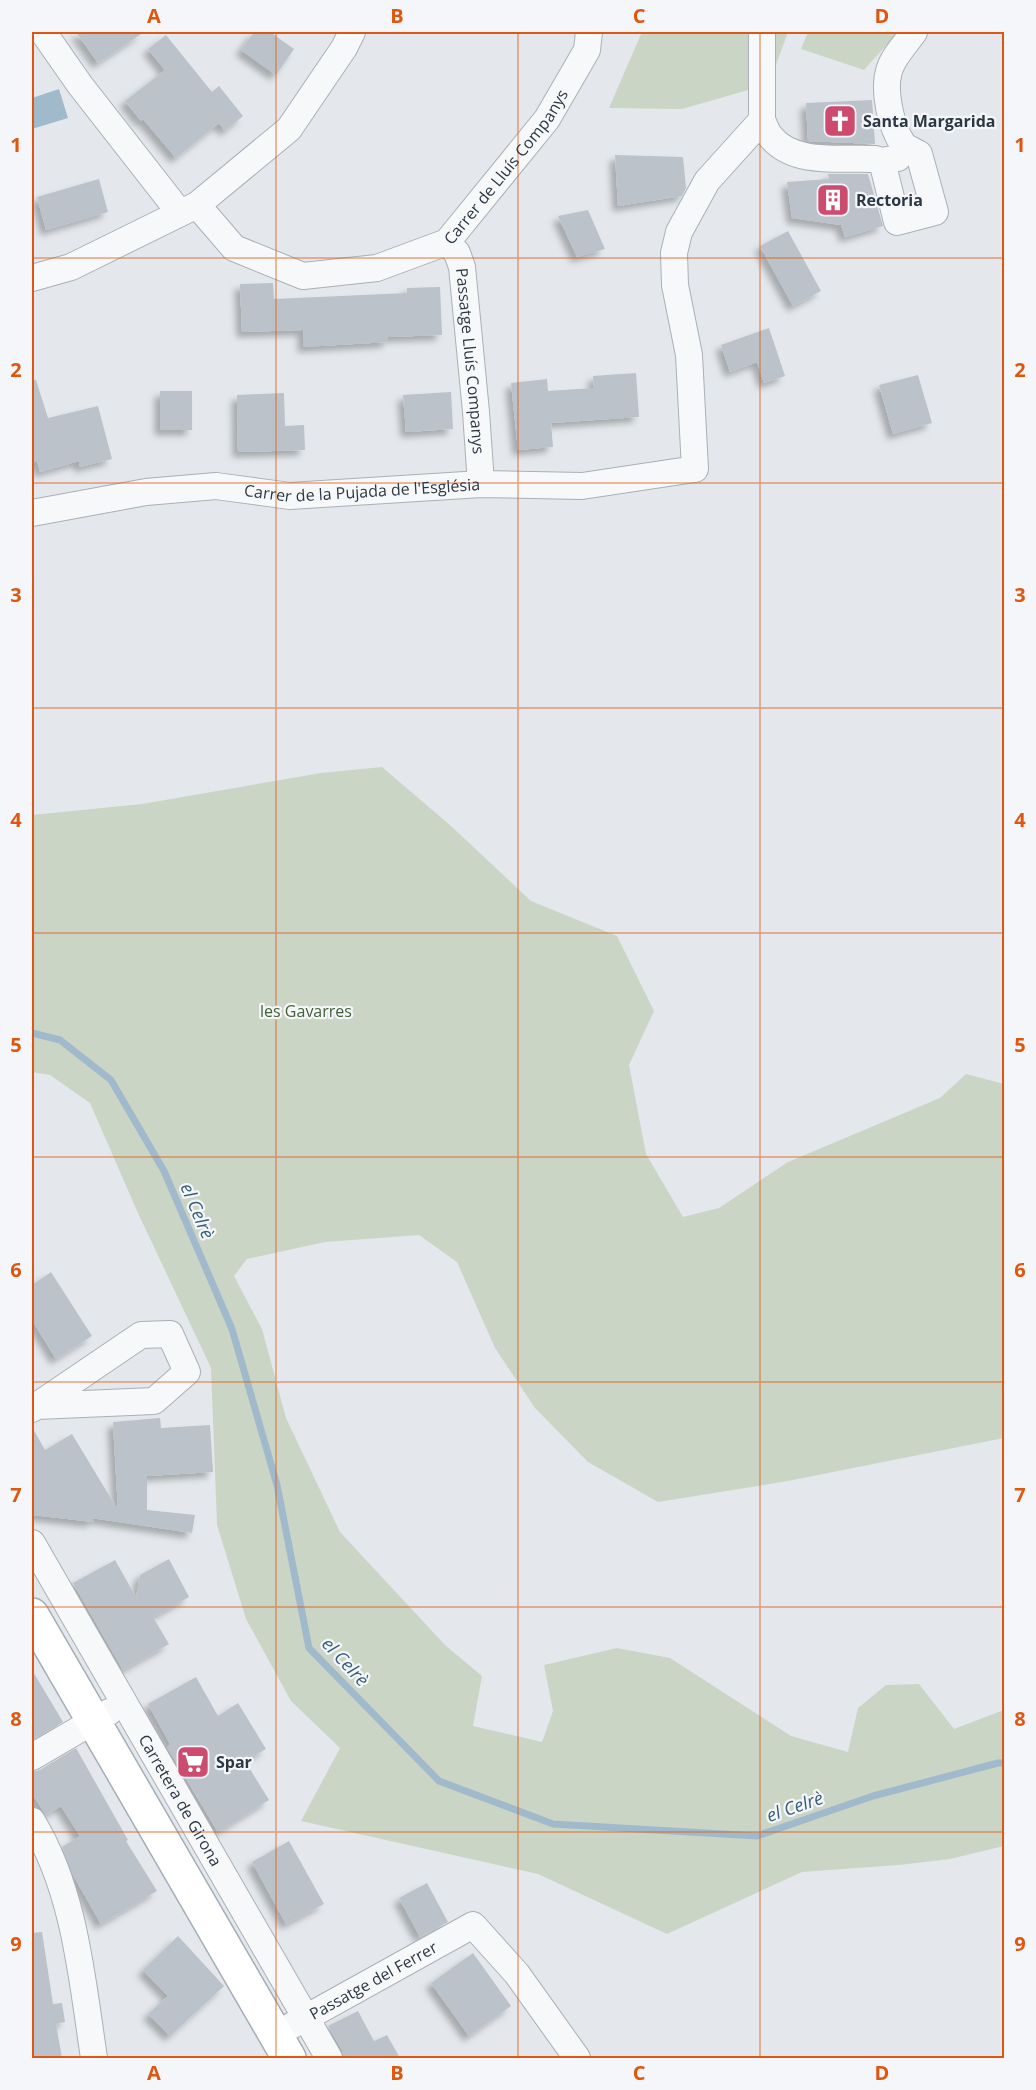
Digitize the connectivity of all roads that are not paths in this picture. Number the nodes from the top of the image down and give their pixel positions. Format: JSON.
{"nodes":[{"id":1,"x":43,"y":32,"type":"edge"},
{"id":2,"x":352,"y":32,"type":"edge"},
{"id":3,"x":589,"y":32,"type":"edge"},
{"id":4,"x":762,"y":32,"type":"edge"},
{"id":5,"x":915,"y":32,"type":"edge"},
{"id":6,"x":762,"y":120,"type":"junction"},
{"id":7,"x":919,"y":154,"type":"junction"},
{"id":8,"x":882,"y":161,"type":"junction"},
{"id":9,"x":188,"y":209,"type":"junction"},
{"id":10,"x":447,"y":242,"type":"junction"},
{"id":11,"x":32,"y":278,"type":"edge"},
{"id":12,"x":481,"y":484,"type":"junction"},
{"id":13,"x":32,"y":513,"type":"edge"},
{"id":14,"x":34,"y":1407,"type":"edge"},
{"id":15,"x":32,"y":1543,"type":"edge"},
{"id":16,"x":32,"y":1615,"type":"edge"},
{"id":17,"x":124,"y":1703,"type":"junction"},
{"id":18,"x":93,"y":1721,"type":"junction"},
{"id":19,"x":32,"y":1757,"type":"edge"},
{"id":20,"x":32,"y":1821,"type":"edge"},
{"id":21,"x":306,"y":2018,"type":"junction"},
{"id":22,"x":282,"y":2047,"type":"edge"},
{"id":23,"x":94,"y":2058,"type":"edge"},
{"id":24,"x":329,"y":2058,"type":"edge"},
{"id":25,"x":577,"y":2058,"type":"edge"}],
"edges":[{"from":1,"to":9,"type":"street","name":"Carrer de Lluís Companys"},
{"from":2,"to":9,"type":"street"},
{"from":3,"to":10,"type":"street","name":"Carrer de Lluís Companys"},
{"from":4,"to":6,"type":"street"},
{"from":5,"to":7,"type":"street"},
{"from":6,"to":8,"type":"street"},
{"from":6,"to":12,"type":"street","name":"Carrer de la Pujada de l'Església"},
{"from":7,"to":8,"type":"street"},
{"from":7,"to":8,"type":"street"},
{"from":9,"to":10,"type":"street","name":"Carrer de Lluís Companys"},
{"from":9,"to":11,"type":"street"},
{"from":10,"to":12,"type":"street","name":"Passatge Lluís Companys"},
{"from":12,"to":13,"type":"street","name":"Carrer de la Pujada de l'Església"},
{"from":14,"to":14,"type":"street"},
{"from":15,"to":17,"type":"street","name":"Carretera de Girona"},
{"from":16,"to":18,"type":"main road"},
{"from":17,"to":18,"type":"street"},
{"from":17,"to":21,"type":"street","name":"Carretera de Girona"},
{"from":18,"to":19,"type":"street"},
{"from":18,"to":22,"type":"main road"},
{"from":20,"to":23,"type":"street"},
{"from":21,"to":22,"type":"street","name":"Passatge del Ferrer"},
{"from":21,"to":24,"type":"street","name":"Carretera de Girona"},
{"from":21,"to":25,"type":"street","name":"Passatge del Ferrer"}]}
